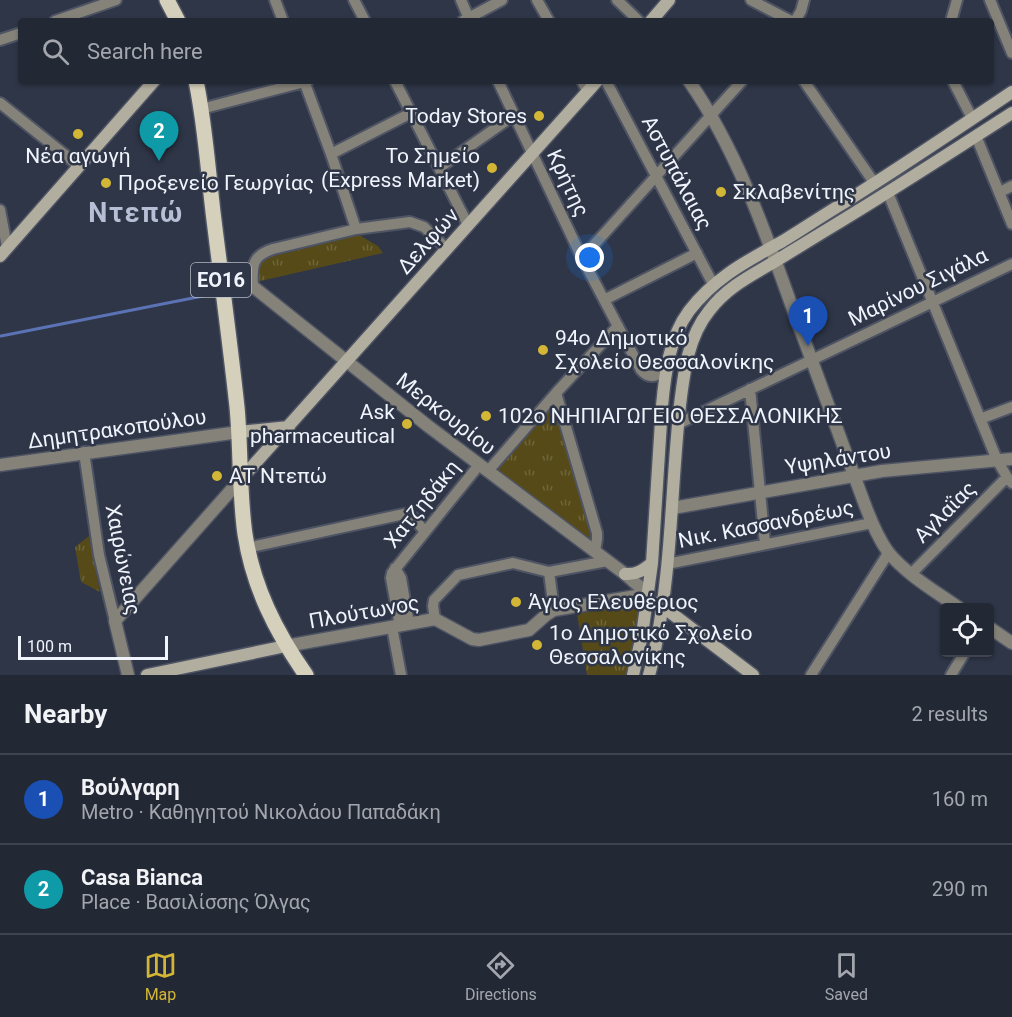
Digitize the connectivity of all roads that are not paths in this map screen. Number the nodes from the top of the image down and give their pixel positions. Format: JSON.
{"nodes":[{"id":1,"x":116,"y":0,"type":"edge"},
{"id":2,"x":167,"y":0,"type":"edge"},
{"id":3,"x":275,"y":0,"type":"edge"},
{"id":4,"x":354,"y":0,"type":"edge"},
{"id":5,"x":461,"y":0,"type":"edge"},
{"id":6,"x":502,"y":0,"type":"edge"},
{"id":7,"x":537,"y":0,"type":"edge"},
{"id":8,"x":616,"y":0,"type":"edge"},
{"id":9,"x":669,"y":0,"type":"edge"},
{"id":10,"x":751,"y":0,"type":"edge"},
{"id":11,"x":804,"y":0,"type":"edge"},
{"id":12,"x":957,"y":0,"type":"edge"},
{"id":13,"x":990,"y":0,"type":"edge"},
{"id":14,"x":64,"y":18,"type":"edge"},
{"id":15,"x":176,"y":18,"type":"edge"},
{"id":16,"x":282,"y":18,"type":"edge"},
{"id":17,"x":363,"y":18,"type":"edge"},
{"id":18,"x":466,"y":18,"type":"edge"},
{"id":19,"x":470,"y":18,"type":"edge"},
{"id":20,"x":547,"y":18,"type":"edge"},
{"id":21,"x":636,"y":18,"type":"edge"},
{"id":22,"x":654,"y":18,"type":"edge"},
{"id":23,"x":787,"y":18,"type":"edge"},
{"id":24,"x":795,"y":18,"type":"edge"},
{"id":25,"x":952,"y":18,"type":"edge"},
{"id":26,"x":18,"y":34,"type":"edge"},
{"id":27,"x":0,"y":40,"type":"edge"},
{"id":28,"x":1012,"y":53,"type":"edge"},
{"id":29,"x":151,"y":84,"type":"edge"},
{"id":30,"x":197,"y":84,"type":"edge"},
{"id":31,"x":295,"y":84,"type":"edge"},
{"id":32,"x":307,"y":84,"type":"edge"},
{"id":33,"x":396,"y":84,"type":"edge"},
{"id":34,"x":499,"y":84,"type":"edge"},
{"id":35,"x":608,"y":84,"type":"edge"},
{"id":36,"x":691,"y":84,"type":"edge"},
{"id":37,"x":739,"y":84,"type":"edge"},
{"id":38,"x":806,"y":84,"type":"edge"},
{"id":39,"x":955,"y":84,"type":"edge"},
{"id":40,"x":585,"y":86,"type":"edge"},
{"id":41,"x":1012,"y":92,"type":"edge"},
{"id":42,"x":0,"y":103,"type":"edge"},
{"id":43,"x":201,"y":109,"type":"junction"},
{"id":44,"x":1012,"y":112,"type":"edge"},
{"id":45,"x":411,"y":113,"type":"junction"},
{"id":46,"x":514,"y":115,"type":"junction"},
{"id":47,"x":711,"y":116,"type":"junction"},
{"id":48,"x":972,"y":118,"type":"junction"},
{"id":49,"x":976,"y":136,"type":"junction"},
{"id":50,"x":532,"y":153,"type":"junction"},
{"id":51,"x":331,"y":154,"type":"junction"},
{"id":52,"x":79,"y":166,"type":"junction"},
{"id":53,"x":439,"y":168,"type":"junction"},
{"id":54,"x":656,"y":176,"type":"junction"},
{"id":55,"x":875,"y":184,"type":"junction"},
{"id":56,"x":1012,"y":186,"type":"edge"},
{"id":57,"x":1000,"y":192,"type":"junction"},
{"id":58,"x":888,"y":193,"type":"junction"},
{"id":59,"x":0,"y":210,"type":"edge"},
{"id":60,"x":1012,"y":224,"type":"edge"},
{"id":61,"x":468,"y":225,"type":"junction"},
{"id":62,"x":356,"y":229,"type":"junction"},
{"id":63,"x":770,"y":248,"type":"junction"},
{"id":64,"x":447,"y":249,"type":"junction"},
{"id":65,"x":4,"y":251,"type":"edge"},
{"id":66,"x":697,"y":253,"type":"junction"},
{"id":67,"x":582,"y":258,"type":"junction"},
{"id":68,"x":776,"y":261,"type":"junction"},
{"id":69,"x":1012,"y":264,"type":"edge"},
{"id":70,"x":219,"y":266,"type":"junction"},
{"id":71,"x":713,"y":284,"type":"junction"},
{"id":72,"x":254,"y":288,"type":"junction"},
{"id":73,"x":604,"y":300,"type":"junction"},
{"id":74,"x":932,"y":302,"type":"junction"},
{"id":75,"x":618,"y":326,"type":"junction"},
{"id":76,"x":812,"y":360,"type":"junction"},
{"id":77,"x":347,"y":361,"type":"junction"},
{"id":78,"x":666,"y":370,"type":"junction"},
{"id":79,"x":750,"y":389,"type":"junction"},
{"id":80,"x":556,"y":393,"type":"junction"},
{"id":81,"x":1012,"y":406,"type":"edge"},
{"id":82,"x":980,"y":419,"type":"junction"},
{"id":83,"x":678,"y":424,"type":"junction"},
{"id":84,"x":288,"y":426,"type":"junction"},
{"id":85,"x":239,"y":432,"type":"junction"},
{"id":86,"x":84,"y":452,"type":"junction"},
{"id":87,"x":1012,"y":459,"type":"edge"},
{"id":88,"x":997,"y":460,"type":"junction"},
{"id":89,"x":0,"y":465,"type":"edge"},
{"id":90,"x":483,"y":468,"type":"junction"},
{"id":91,"x":854,"y":476,"type":"junction"},
{"id":92,"x":241,"y":479,"type":"junction"},
{"id":93,"x":1010,"y":480,"type":"edge"},
{"id":94,"x":759,"y":493,"type":"junction"},
{"id":95,"x":673,"y":508,"type":"junction"},
{"id":96,"x":872,"y":523,"type":"junction"},
{"id":97,"x":425,"y":532,"type":"junction"},
{"id":98,"x":765,"y":544,"type":"junction"},
{"id":99,"x":247,"y":548,"type":"junction"},
{"id":100,"x":595,"y":552,"type":"junction"},
{"id":101,"x":889,"y":552,"type":"junction"},
{"id":102,"x":607,"y":561,"type":"junction"},
{"id":103,"x":652,"y":563,"type":"junction"},
{"id":104,"x":667,"y":564,"type":"junction"},
{"id":105,"x":549,"y":572,"type":"junction"},
{"id":106,"x":625,"y":574,"type":"junction"},
{"id":107,"x":911,"y":574,"type":"junction"},
{"id":108,"x":648,"y":594,"type":"junction"},
{"id":109,"x":952,"y":603,"type":"edge"},
{"id":110,"x":663,"y":606,"type":"junction"},
{"id":111,"x":554,"y":610,"type":"junction"},
{"id":112,"x":435,"y":619,"type":"junction"},
{"id":113,"x":115,"y":621,"type":"junction"},
{"id":114,"x":401,"y":626,"type":"junction"},
{"id":115,"x":994,"y":631,"type":"edge"},
{"id":116,"x":1012,"y":643,"type":"edge"},
{"id":117,"x":286,"y":646,"type":"junction"},
{"id":118,"x":962,"y":657,"type":"edge"},
{"id":119,"x":128,"y":675,"type":"edge"},
{"id":120,"x":147,"y":675,"type":"edge"},
{"id":121,"x":306,"y":675,"type":"edge"},
{"id":122,"x":401,"y":675,"type":"edge"},
{"id":123,"x":633,"y":675,"type":"edge"},
{"id":124,"x":649,"y":675,"type":"edge"},
{"id":125,"x":753,"y":675,"type":"edge"},
{"id":126,"x":811,"y":675,"type":"edge"},
{"id":127,"x":951,"y":675,"type":"edge"}],
"edges":[{"from":1,"to":14,"type":"street"},
{"from":2,"to":15,"type":"main road"},
{"from":3,"to":16,"type":"street"},
{"from":4,"to":17,"type":"street"},
{"from":5,"to":18,"type":"street"},
{"from":6,"to":19,"type":"street"},
{"from":7,"to":20,"type":"street"},
{"from":8,"to":21,"type":"street"},
{"from":9,"to":22,"type":"main road"},
{"from":10,"to":23,"type":"street"},
{"from":11,"to":24,"type":"street"},
{"from":12,"to":25,"type":"street"},
{"from":13,"to":28,"type":"street"},
{"from":26,"to":27,"type":"street"},
{"from":29,"to":52,"type":"main road"},
{"from":30,"to":43,"type":"main road","number":"ΕΟ16"},
{"from":31,"to":43,"type":"street"},
{"from":32,"to":51,"type":"street"},
{"from":33,"to":45,"type":"street"},
{"from":34,"to":46,"type":"street","name":"Κρήτης"},
{"from":35,"to":54,"type":"street","name":"Αστυπάλαιας"},
{"from":36,"to":47,"type":"street"},
{"from":37,"to":47,"type":"street"},
{"from":38,"to":55,"type":"street"},
{"from":39,"to":48,"type":"street"},
{"from":40,"to":50,"type":"main road","name":"Δελφών"},
{"from":41,"to":48,"type":"main road"},
{"from":42,"to":52,"type":"street"},
{"from":43,"to":70,"type":"main road","number":"ΕΟ16"},
{"from":44,"to":49,"type":"main road"},
{"from":45,"to":51,"type":"street"},
{"from":45,"to":53,"type":"street"},
{"from":46,"to":50,"type":"street","name":"Κρήτης"},
{"from":46,"to":53,"type":"street"},
{"from":47,"to":54,"type":"street"},
{"from":47,"to":63,"type":"street"},
{"from":48,"to":55,"type":"main road"},
{"from":49,"to":57,"type":"street"},
{"from":49,"to":58,"type":"main road"},
{"from":50,"to":61,"type":"main road","name":"Δελφών"},
{"from":50,"to":67,"type":"street","name":"Κρήτης"},
{"from":51,"to":62,"type":"street"},
{"from":52,"to":65,"type":"main road"},
{"from":53,"to":61,"type":"street"},
{"from":54,"to":66,"type":"street","name":"Αστυπάλαιας"},
{"from":54,"to":67,"type":"street"},
{"from":55,"to":63,"type":"main road"},
{"from":56,"to":57,"type":"street"},
{"from":57,"to":60,"type":"street"},
{"from":58,"to":68,"type":"main road"},
{"from":58,"to":74,"type":"street"},
{"from":59,"to":65,"type":"street"},
{"from":61,"to":64,"type":"main road","name":"Δελφών"},
{"from":62,"to":64,"type":"street"},
{"from":62,"to":72,"type":"street"},
{"from":63,"to":68,"type":"street"},
{"from":63,"to":71,"type":"main road"},
{"from":64,"to":77,"type":"main road","name":"Δελφών"},
{"from":66,"to":71,"type":"street","name":"Αστυπάλαιας"},
{"from":66,"to":73,"type":"street"},
{"from":67,"to":73,"type":"street","name":"Κρήτης"},
{"from":68,"to":76,"type":"street"},
{"from":68,"to":83,"type":"main road"},
{"from":69,"to":74,"type":"street","name":"Μαρίνου Σιγάλα"},
{"from":70,"to":72,"type":"street","name":"Μερκουρίου"},
{"from":70,"to":85,"type":"main road","number":"ΕΟ16"},
{"from":71,"to":78,"type":"main road"},
{"from":72,"to":77,"type":"street","name":"Μερκουρίου"},
{"from":73,"to":75,"type":"street","name":"Κρήτης"},
{"from":74,"to":76,"type":"street","name":"Μαρίνου Σιγάλα"},
{"from":74,"to":82,"type":"street"},
{"from":75,"to":78,"type":"street","name":"Κρήτης"},
{"from":75,"to":80,"type":"street","name":"Χατζηδάκη"},
{"from":76,"to":79,"type":"street","name":"Μαρίνου Σιγάλα"},
{"from":76,"to":91,"type":"street"},
{"from":77,"to":84,"type":"main road","name":"Δελφών"},
{"from":77,"to":90,"type":"street","name":"Μερκουρίου"},
{"from":78,"to":103,"type":"main road"},
{"from":79,"to":83,"type":"street","name":"Μαρίνου Σιγάλα"},
{"from":79,"to":94,"type":"street"},
{"from":80,"to":90,"type":"street","name":"Χατζηδάκη"},
{"from":80,"to":100,"type":"street"},
{"from":81,"to":82,"type":"street"},
{"from":82,"to":88,"type":"street"},
{"from":83,"to":95,"type":"main road"},
{"from":84,"to":85,"type":"main road"},
{"from":84,"to":92,"type":"main road","name":"Δελφών"},
{"from":85,"to":86,"type":"street","name":"Δημητρακοπούλου"},
{"from":85,"to":92,"type":"main road","number":"ΕΟ16"},
{"from":86,"to":89,"type":"street","name":"Δημητρακοπούλου"},
{"from":86,"to":113,"type":"street","name":"Χαιρώνειας"},
{"from":87,"to":88,"type":"street","name":"Υψηλάντου"},
{"from":88,"to":91,"type":"street","name":"Υψηλάντου"},
{"from":88,"to":93,"type":"street"},
{"from":90,"to":97,"type":"street","name":"Χατζηδάκη"},
{"from":90,"to":100,"type":"street","name":"Μερκουρίου"},
{"from":91,"to":94,"type":"street","name":"Υψηλάντου"},
{"from":91,"to":96,"type":"street"},
{"from":92,"to":99,"type":"main road","number":"ΕΟ16"},
{"from":92,"to":113,"type":"street"},
{"from":93,"to":107,"type":"street","name":"Αγλαΐας"},
{"from":94,"to":95,"type":"street","name":"Υψηλάντου"},
{"from":94,"to":98,"type":"street"},
{"from":95,"to":104,"type":"main road"},
{"from":96,"to":98,"type":"street","name":"Νικ. Κασσανδρέως"},
{"from":96,"to":101,"type":"street"},
{"from":97,"to":99,"type":"street"},
{"from":97,"to":114,"type":"street","name":"Χατζηδάκη"},
{"from":98,"to":104,"type":"street","name":"Νικ. Κασσανδρέως"},
{"from":99,"to":117,"type":"main road","number":"ΕΟ16"},
{"from":100,"to":102,"type":"street","name":"Μερκουρίου"},
{"from":101,"to":107,"type":"street"},
{"from":101,"to":126,"type":"street"},
{"from":102,"to":105,"type":"street"},
{"from":102,"to":106,"type":"street","name":"Μερκουρίου"},
{"from":103,"to":106,"type":"main road"},
{"from":103,"to":108,"type":"main road"},
{"from":104,"to":110,"type":"main road"},
{"from":105,"to":111,"type":"street"},
{"from":105,"to":112,"type":"street"},
{"from":106,"to":108,"type":"street","name":"Μερκουρίου"},
{"from":107,"to":109,"type":"street"},
{"from":108,"to":110,"type":"main road"},
{"from":108,"to":111,"type":"street","name":"Πλούτωνος"},
{"from":108,"to":123,"type":"main road"},
{"from":110,"to":124,"type":"main road"},
{"from":110,"to":125,"type":"main road"},
{"from":111,"to":112,"type":"street","name":"Πλούτωνος"},
{"from":112,"to":114,"type":"street","name":"Πλούτωνος"},
{"from":113,"to":119,"type":"street","name":"Χαιρώνειας"},
{"from":114,"to":117,"type":"street","name":"Πλούτωνος"},
{"from":114,"to":122,"type":"street","name":"Χατζηδάκη"},
{"from":115,"to":116,"type":"street"},
{"from":117,"to":120,"type":"main road","name":"Πλούτωνος"},
{"from":117,"to":121,"type":"main road","number":"ΕΟ16"},
{"from":118,"to":127,"type":"street"}]}
